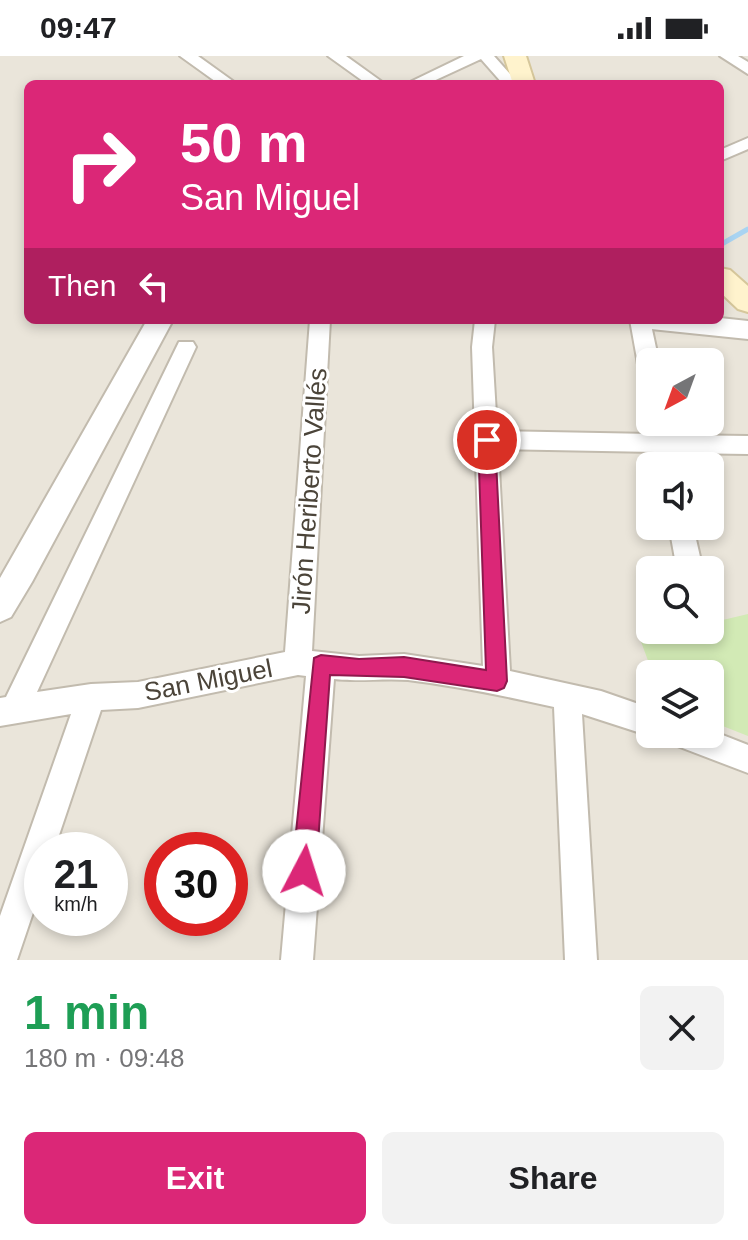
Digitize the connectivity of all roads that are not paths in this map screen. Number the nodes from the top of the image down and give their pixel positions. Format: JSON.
{"nodes":[{"id":1,"x":188,"y":56,"type":"edge"},
{"id":2,"x":336,"y":56,"type":"edge"},
{"id":3,"x":476,"y":56,"type":"edge"},
{"id":4,"x":486,"y":56,"type":"edge"},
{"id":5,"x":515,"y":56,"type":"edge"},
{"id":6,"x":728,"y":56,"type":"edge"},
{"id":7,"x":748,"y":69,"type":"edge"},
{"id":8,"x":223,"y":80,"type":"edge"},
{"id":9,"x":371,"y":80,"type":"edge"},
{"id":10,"x":423,"y":80,"type":"edge"},
{"id":11,"x":507,"y":80,"type":"edge"},
{"id":12,"x":523,"y":80,"type":"edge"},
{"id":13,"x":748,"y":143,"type":"edge"},
{"id":14,"x":724,"y":154,"type":"edge"},
{"id":15,"x":724,"y":281,"type":"edge"},
{"id":16,"x":748,"y":302,"type":"edge"},
{"id":17,"x":158,"y":324,"type":"edge"},
{"id":18,"x":320,"y":324,"type":"edge"},
{"id":19,"x":485,"y":324,"type":"edge"},
{"id":20,"x":641,"y":324,"type":"edge"},
{"id":21,"x":690,"y":324,"type":"edge"},
{"id":22,"x":748,"y":330,"type":"edge"},
{"id":23,"x":186,"y":347,"type":"dead end"},
{"id":24,"x":646,"y":348,"type":"edge"},
{"id":25,"x":487,"y":440,"type":"junction"},
{"id":26,"x":748,"y":445,"type":"edge"},
{"id":27,"x":696,"y":452,"type":"edge"},
{"id":28,"x":636,"y":453,"type":"edge"},
{"id":29,"x":0,"y":607,"type":"edge"},
{"id":30,"x":309,"y":664,"type":"junction"},
{"id":31,"x":497,"y":681,"type":"junction"},
{"id":32,"x":91,"y":697,"type":"junction"},
{"id":33,"x":567,"y":697,"type":"junction"},
{"id":34,"x":7,"y":711,"type":"edge"},
{"id":35,"x":636,"y":717,"type":"edge"},
{"id":36,"x":719,"y":748,"type":"edge"},
{"id":37,"x":748,"y":759,"type":"edge"},
{"id":38,"x":1,"y":960,"type":"edge"},
{"id":39,"x":297,"y":960,"type":"edge"},
{"id":40,"x":581,"y":960,"type":"edge"}],
"edges":[{"from":1,"to":8,"type":"street"},
{"from":2,"to":9,"type":"street"},
{"from":3,"to":10,"type":"street"},
{"from":4,"to":11,"type":"street"},
{"from":5,"to":12,"type":"main road"},
{"from":6,"to":7,"type":"street"},
{"from":13,"to":14,"type":"street"},
{"from":15,"to":16,"type":"main road"},
{"from":17,"to":29,"type":"street"},
{"from":18,"to":30,"type":"street","name":"Jirón Heriberto Vallés"},
{"from":19,"to":25,"type":"street"},
{"from":20,"to":24,"type":"street"},
{"from":21,"to":22,"type":"street"},
{"from":23,"to":34,"type":"street"},
{"from":25,"to":28,"type":"street"},
{"from":25,"to":31,"type":"street"},
{"from":26,"to":27,"type":"street"},
{"from":30,"to":31,"type":"street","name":"San Miguel"},
{"from":30,"to":32,"type":"street","name":"San Miguel"},
{"from":30,"to":39,"type":"street","name":"Jirón Heriberto Vallés"},
{"from":31,"to":33,"type":"street","name":"San Miguel"},
{"from":32,"to":34,"type":"street","name":"San Miguel"},
{"from":32,"to":38,"type":"street"},
{"from":33,"to":35,"type":"street","name":"San Miguel"},
{"from":33,"to":40,"type":"street"},
{"from":36,"to":37,"type":"street"}]}
